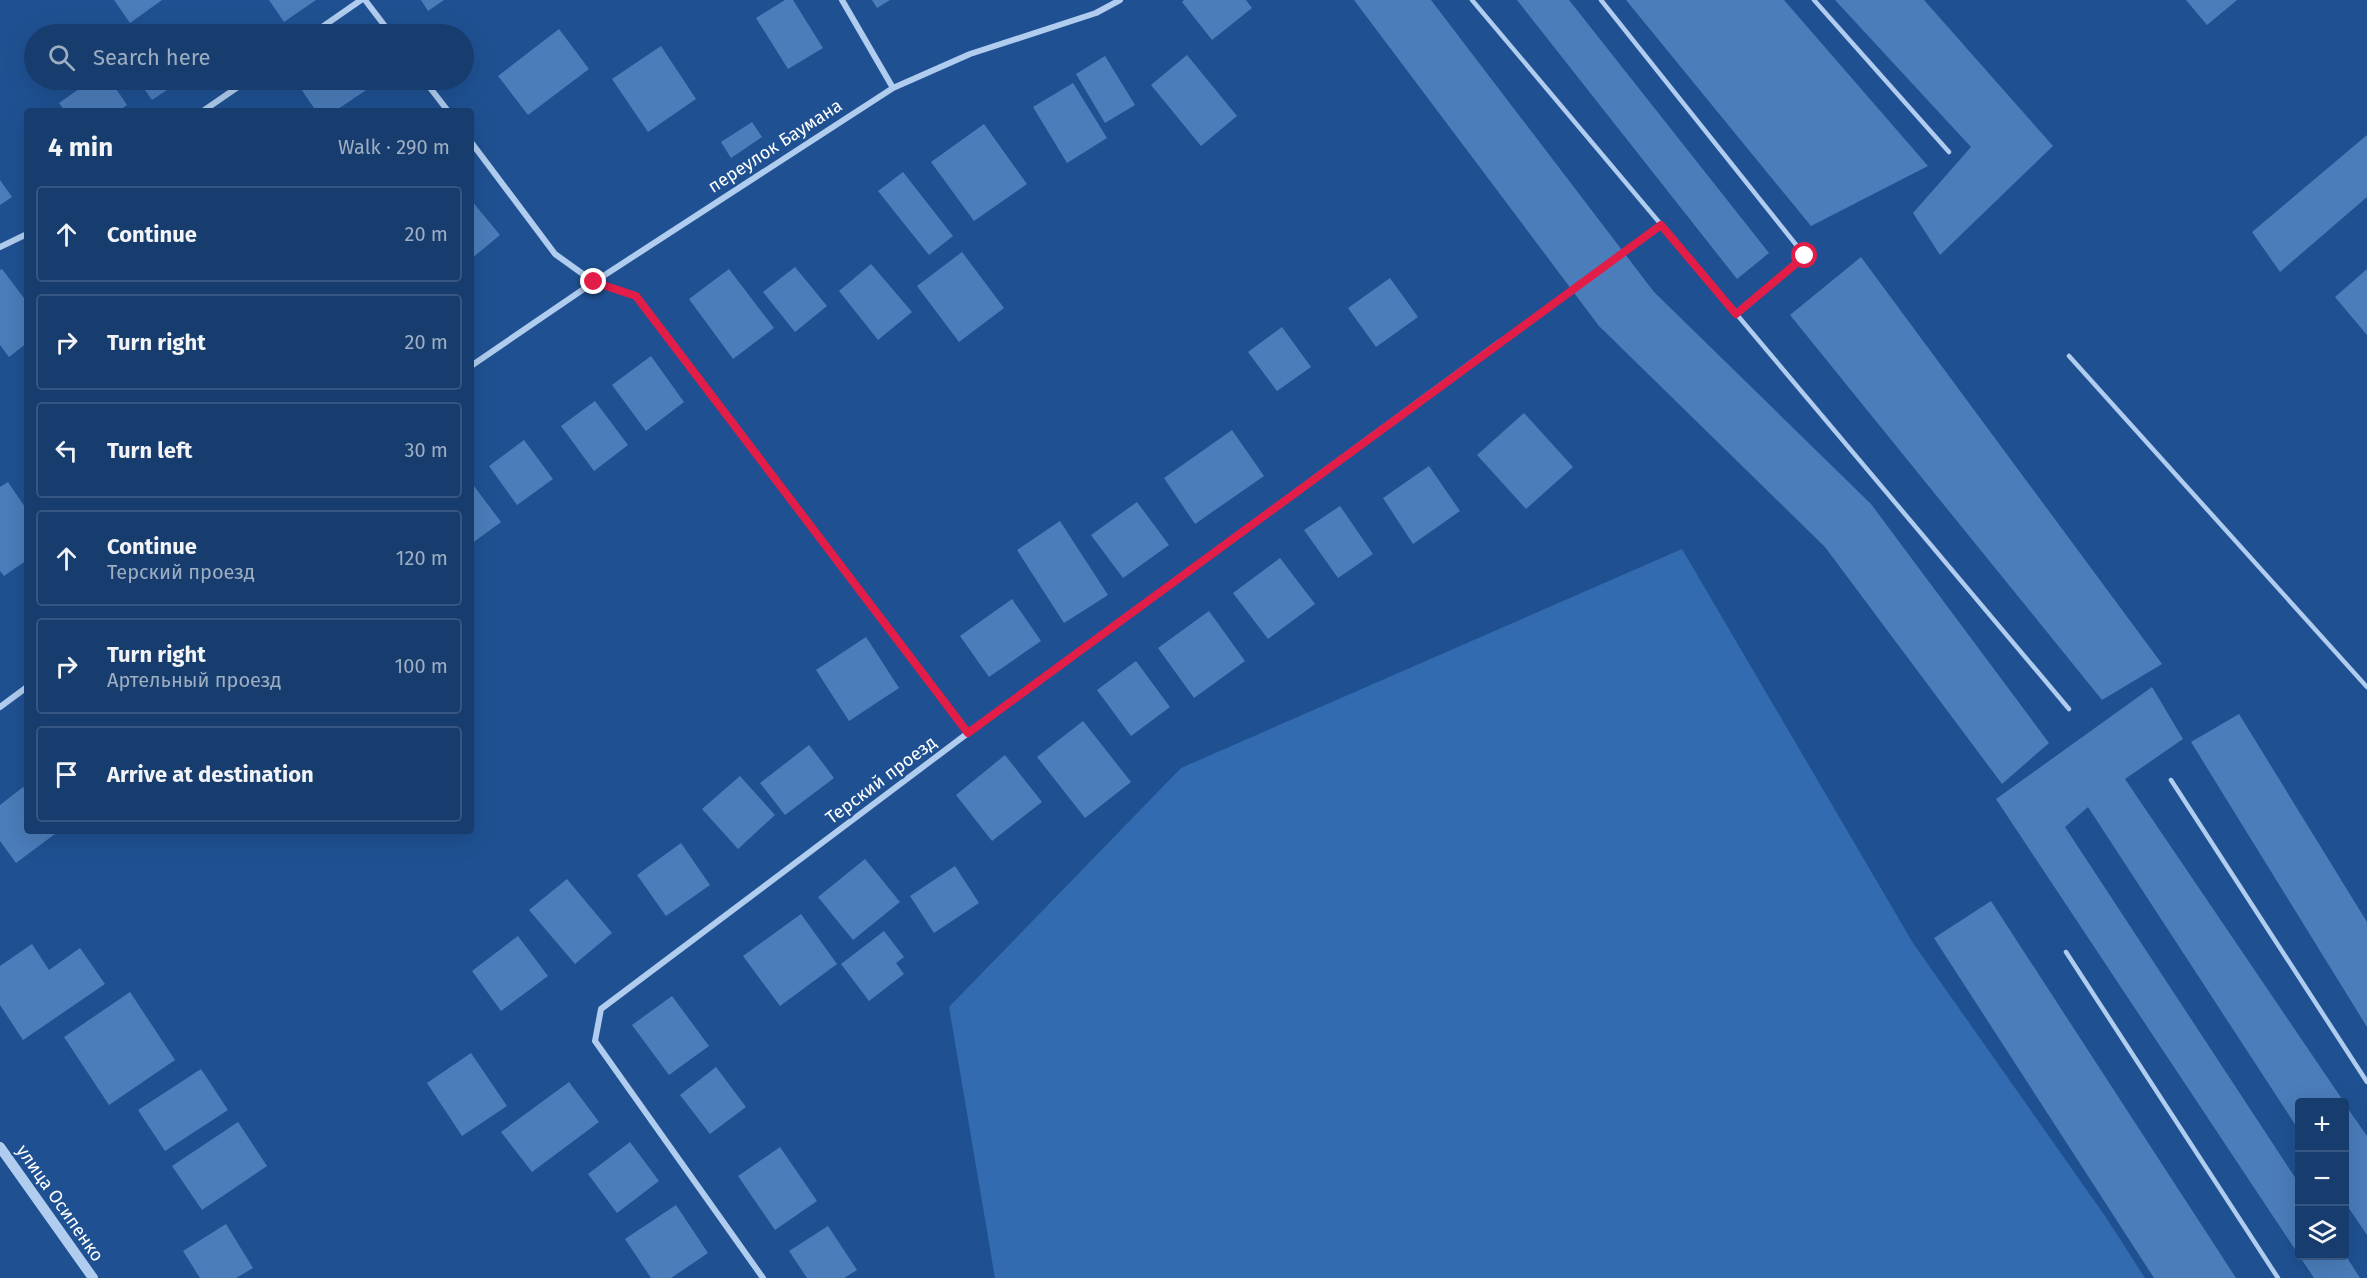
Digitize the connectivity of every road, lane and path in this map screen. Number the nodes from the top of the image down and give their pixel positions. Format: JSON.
{"nodes":[{"id":1,"x":363,"y":0,"type":"edge"},
{"id":2,"x":842,"y":0,"type":"edge"},
{"id":3,"x":1120,"y":0,"type":"edge"},
{"id":4,"x":1472,"y":0,"type":"edge"},
{"id":5,"x":1601,"y":0,"type":"edge"},
{"id":6,"x":1814,"y":0,"type":"edge"},
{"id":7,"x":327,"y":24,"type":"edge"},
{"id":8,"x":383,"y":24,"type":"edge"},
{"id":9,"x":893,"y":88,"type":"junction"},
{"id":10,"x":233,"y":90,"type":"edge"},
{"id":11,"x":432,"y":90,"type":"edge"},
{"id":12,"x":207,"y":108,"type":"edge"},
{"id":13,"x":446,"y":108,"type":"edge"},
{"id":14,"x":474,"y":146,"type":"edge"},
{"id":15,"x":1949,"y":152,"type":"dead end"},
{"id":16,"x":1661,"y":225,"type":"junction"},
{"id":17,"x":24,"y":235,"type":"edge"},
{"id":18,"x":0,"y":247,"type":"edge"},
{"id":19,"x":594,"y":282,"type":"junction"},
{"id":20,"x":1736,"y":314,"type":"junction"},
{"id":21,"x":1500,"y":342,"type":"joint"},
{"id":22,"x":2069,"y":356,"type":"dead end"},
{"id":23,"x":474,"y":364,"type":"edge"},
{"id":24,"x":2367,"y":687,"type":"edge"},
{"id":25,"x":24,"y":689,"type":"edge"},
{"id":26,"x":0,"y":707,"type":"edge"},
{"id":27,"x":2069,"y":709,"type":"dead end"},
{"id":28,"x":968,"y":733,"type":"junction"},
{"id":29,"x":2171,"y":780,"type":"dead end"},
{"id":30,"x":2066,"y":952,"type":"dead end"},
{"id":31,"x":2367,"y":1082,"type":"edge"},
{"id":32,"x":0,"y":1147,"type":"edge"},
{"id":33,"x":93,"y":1278,"type":"edge"},
{"id":34,"x":764,"y":1278,"type":"edge"},
{"id":35,"x":2278,"y":1278,"type":"edge"}],
"edges":[{"from":1,"to":7,"type":"street"},
{"from":1,"to":8,"type":"street"},
{"from":2,"to":9,"type":"street"},
{"from":3,"to":9,"type":"street","name":"переулок Баумана"},
{"from":4,"to":16,"type":"lane"},
{"from":5,"to":20,"type":"lane"},
{"from":6,"to":15,"type":"lane"},
{"from":9,"to":19,"type":"street","name":"переулок Баумана"},
{"from":10,"to":12,"type":"street"},
{"from":11,"to":13,"type":"street"},
{"from":14,"to":19,"type":"street"},
{"from":16,"to":20,"type":"lane"},
{"from":16,"to":21,"type":"lane"},
{"from":17,"to":18,"type":"street"},
{"from":19,"to":23,"type":"street","name":"переулок Баумана"},
{"from":19,"to":28,"type":"street"},
{"from":20,"to":27,"type":"lane"},
{"from":21,"to":28,"type":"street","name":"Терский проезд"},
{"from":22,"to":24,"type":"lane"},
{"from":25,"to":26,"type":"street"},
{"from":28,"to":34,"type":"street","name":"Терский проезд"},
{"from":29,"to":31,"type":"lane"},
{"from":30,"to":35,"type":"lane"},
{"from":32,"to":33,"type":"street","name":"улица Осипенко"}]}
